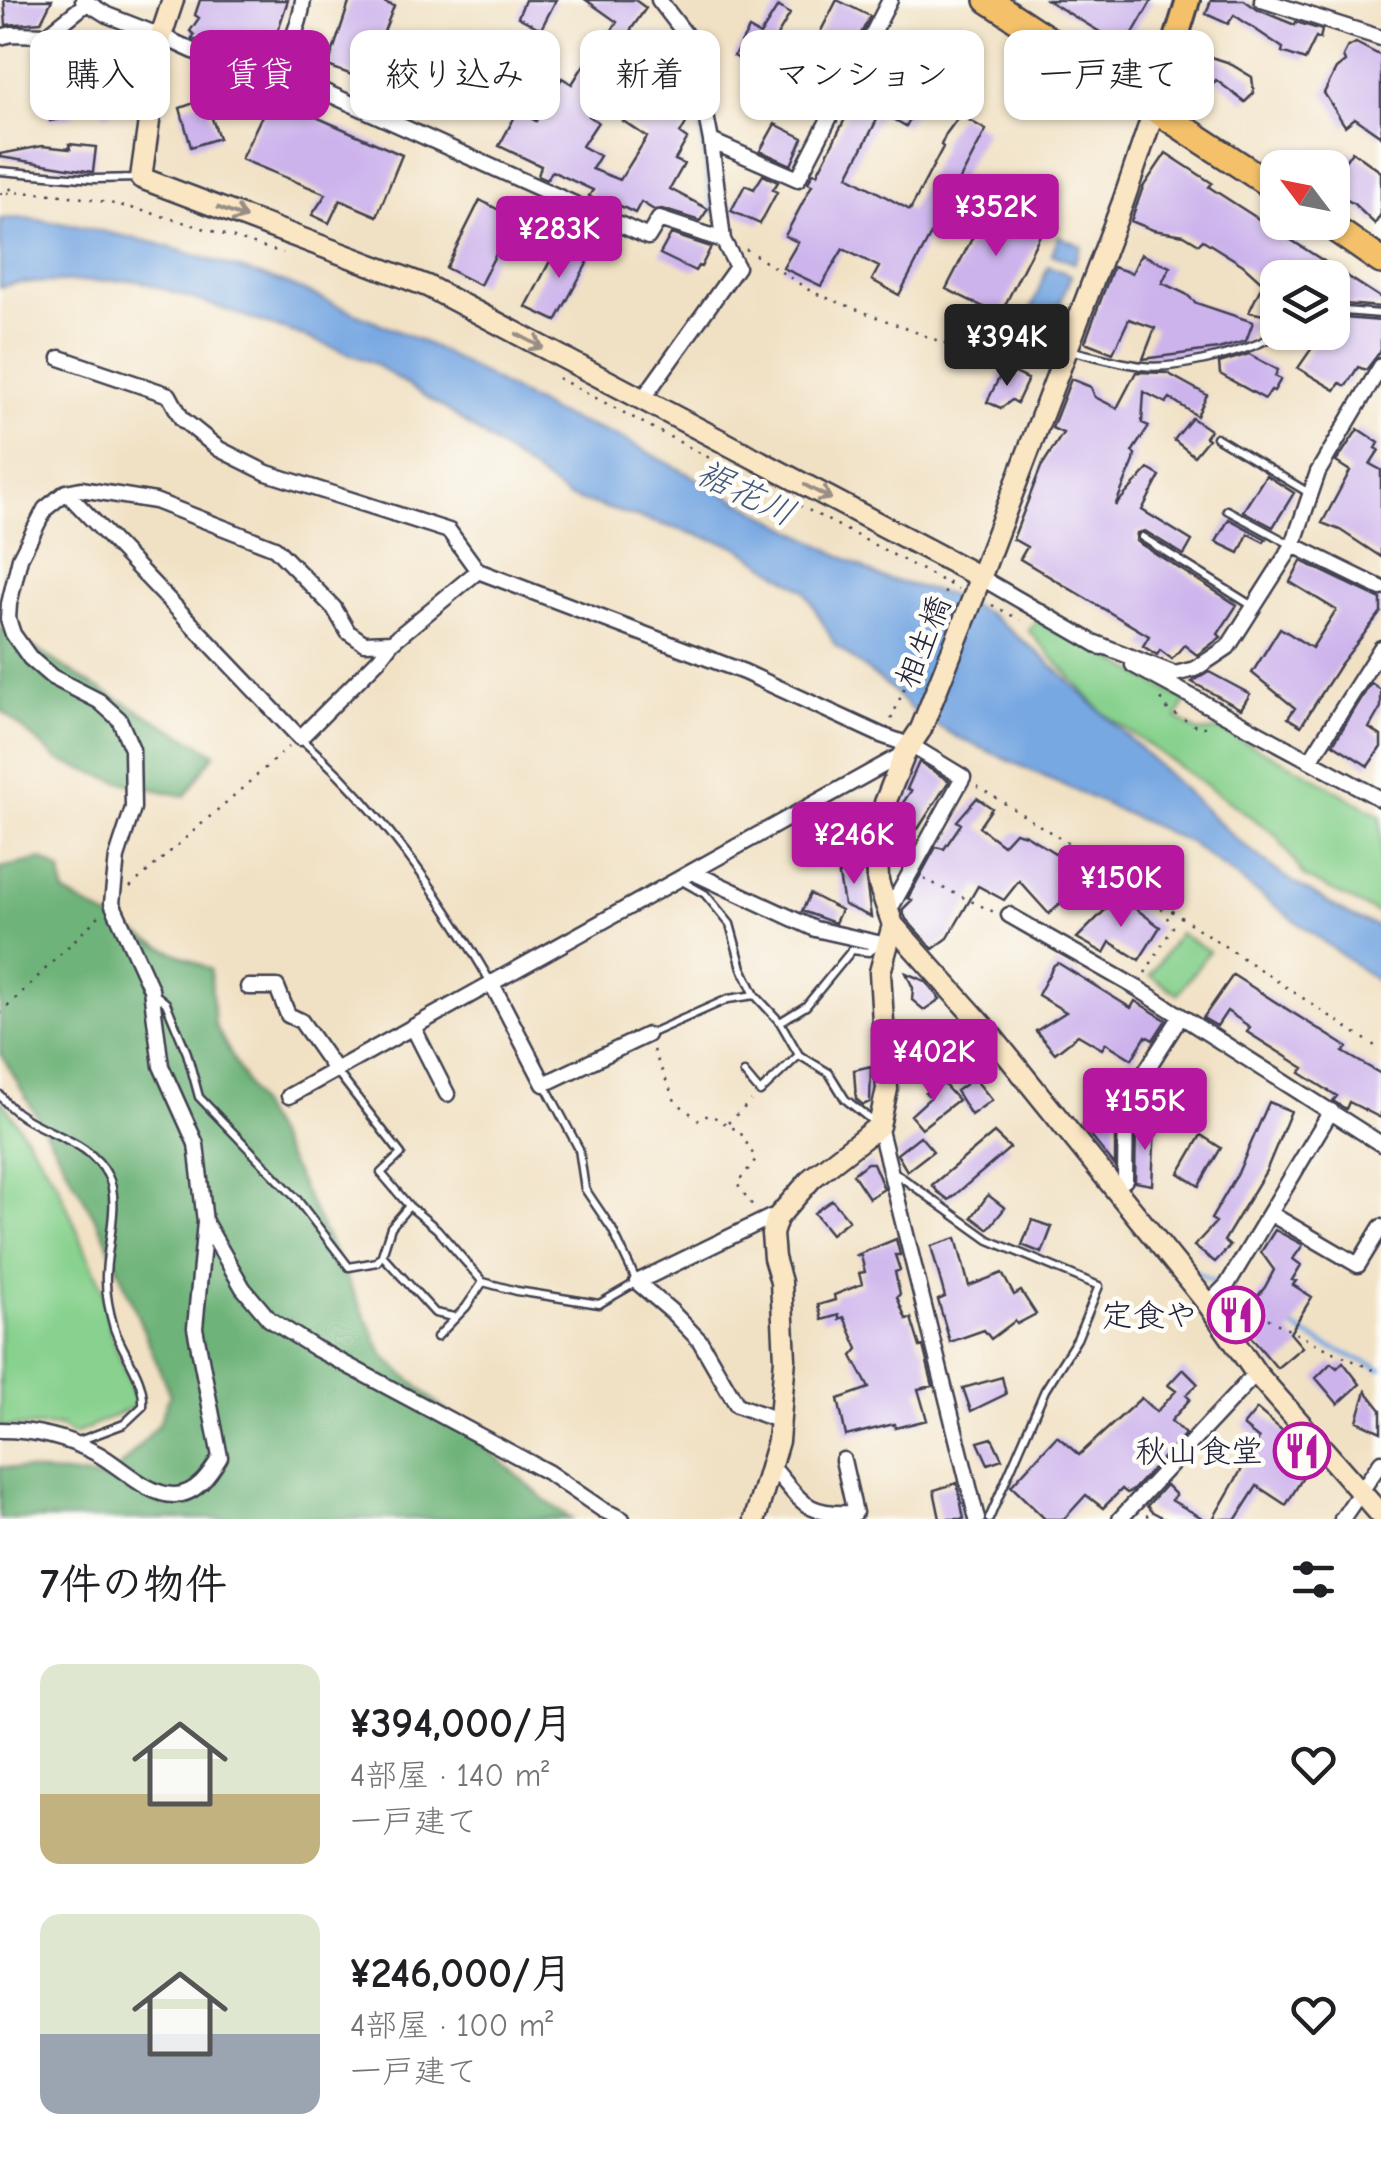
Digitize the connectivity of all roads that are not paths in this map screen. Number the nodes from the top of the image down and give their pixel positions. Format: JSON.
{"nodes":[{"id":1,"x":172,"y":0,"type":"edge"},
{"id":2,"x":303,"y":0,"type":"edge"},
{"id":3,"x":659,"y":0,"type":"edge"},
{"id":4,"x":890,"y":0,"type":"edge"},
{"id":5,"x":988,"y":0,"type":"edge"},
{"id":6,"x":1188,"y":0,"type":"edge"},
{"id":7,"x":1262,"y":0,"type":"edge"},
{"id":8,"x":85,"y":1,"type":"edge"},
{"id":9,"x":146,"y":30,"type":"edge"},
{"id":10,"x":163,"y":30,"type":"edge"},
{"id":11,"x":295,"y":30,"type":"edge"},
{"id":12,"x":1034,"y":30,"type":"edge"},
{"id":13,"x":1179,"y":30,"type":"edge"},
{"id":14,"x":0,"y":36,"type":"edge"},
{"id":15,"x":1381,"y":38,"type":"edge"},
{"id":16,"x":330,"y":94,"type":"edge"},
{"id":17,"x":149,"y":120,"type":"edge"},
{"id":18,"x":1149,"y":120,"type":"edge"},
{"id":19,"x":1172,"y":120,"type":"edge"},
{"id":20,"x":711,"y":141,"type":"junction"},
{"id":21,"x":0,"y":171,"type":"edge"},
{"id":22,"x":141,"y":178,"type":"junction"},
{"id":23,"x":1260,"y":178,"type":"edge"},
{"id":24,"x":1350,"y":239,"type":"edge"},
{"id":25,"x":723,"y":240,"type":"junction"},
{"id":26,"x":1381,"y":261,"type":"edge"},
{"id":27,"x":1350,"y":311,"type":"edge"},
{"id":28,"x":1381,"y":314,"type":"edge"},
{"id":29,"x":1260,"y":344,"type":"edge"},
{"id":30,"x":1060,"y":353,"type":"junction"},
{"id":31,"x":60,"y":358,"type":"dead end"},
{"id":32,"x":1381,"y":366,"type":"edge"},
{"id":33,"x":642,"y":400,"type":"junction"},
{"id":34,"x":1216,"y":437,"type":"dead end"},
{"id":35,"x":66,"y":492,"type":"junction"},
{"id":36,"x":1309,"y":493,"type":"junction"},
{"id":37,"x":1227,"y":510,"type":"dead end"},
{"id":38,"x":1142,"y":537,"type":"dead end"},
{"id":39,"x":1293,"y":546,"type":"junction"},
{"id":40,"x":478,"y":571,"type":"junction"},
{"id":41,"x":1381,"y":588,"type":"edge"},
{"id":42,"x":978,"y":592,"type":"junction"},
{"id":43,"x":1254,"y":608,"type":"junction"},
{"id":44,"x":392,"y":642,"type":"junction"},
{"id":45,"x":1094,"y":642,"type":"junction"},
{"id":46,"x":1381,"y":648,"type":"edge"},
{"id":47,"x":300,"y":738,"type":"junction"},
{"id":48,"x":912,"y":742,"type":"junction"},
{"id":49,"x":1311,"y":760,"type":"junction"},
{"id":50,"x":1381,"y":798,"type":"edge"},
{"id":51,"x":686,"y":876,"type":"junction"},
{"id":52,"x":1010,"y":916,"type":"road end"},
{"id":53,"x":888,"y":930,"type":"junction"},
{"id":54,"x":491,"y":982,"type":"junction"},
{"id":55,"x":248,"y":988,"type":"dead end"},
{"id":56,"x":151,"y":990,"type":"junction"},
{"id":57,"x":755,"y":994,"type":"junction"},
{"id":58,"x":1181,"y":1016,"type":"junction"},
{"id":59,"x":780,"y":1022,"type":"junction"},
{"id":60,"x":413,"y":1027,"type":"junction"},
{"id":61,"x":647,"y":1035,"type":"joint"},
{"id":62,"x":799,"y":1054,"type":"junction"},
{"id":63,"x":336,"y":1071,"type":"junction"},
{"id":64,"x":744,"y":1073,"type":"dead end"},
{"id":65,"x":544,"y":1084,"type":"junction"},
{"id":66,"x":448,"y":1094,"type":"dead end"},
{"id":67,"x":0,"y":1095,"type":"edge"},
{"id":68,"x":289,"y":1096,"type":"dead end"},
{"id":69,"x":1332,"y":1112,"type":"junction"},
{"id":70,"x":879,"y":1126,"type":"junction"},
{"id":71,"x":1381,"y":1144,"type":"edge"},
{"id":72,"x":888,"y":1168,"type":"junction"},
{"id":73,"x":1113,"y":1188,"type":"junction"},
{"id":74,"x":408,"y":1206,"type":"junction"},
{"id":75,"x":1271,"y":1214,"type":"junction"},
{"id":76,"x":770,"y":1219,"type":"junction"},
{"id":77,"x":205,"y":1222,"type":"junction"},
{"id":78,"x":1381,"y":1228,"type":"edge"},
{"id":79,"x":382,"y":1256,"type":"junction"},
{"id":80,"x":483,"y":1282,"type":"junction"},
{"id":81,"x":637,"y":1282,"type":"junction"},
{"id":82,"x":1208,"y":1304,"type":"junction"},
{"id":83,"x":454,"y":1317,"type":"junction"},
{"id":84,"x":437,"y":1337,"type":"dead end"},
{"id":85,"x":1256,"y":1373,"type":"junction"},
{"id":86,"x":780,"y":1421,"type":"junction"},
{"id":87,"x":0,"y":1430,"type":"edge"},
{"id":88,"x":75,"y":1443,"type":"junction"},
{"id":89,"x":843,"y":1460,"type":"dead end"},
{"id":90,"x":1381,"y":1462,"type":"edge"},
{"id":91,"x":772,"y":1466,"type":"junction"},
{"id":92,"x":1361,"y":1491,"type":"junction"},
{"id":93,"x":1381,"y":1516,"type":"edge"},
{"id":94,"x":622,"y":1519,"type":"edge"},
{"id":95,"x":754,"y":1519,"type":"edge"},
{"id":96,"x":977,"y":1519,"type":"edge"},
{"id":97,"x":989,"y":1519,"type":"edge"},
{"id":98,"x":1120,"y":1519,"type":"edge"},
{"id":99,"x":1342,"y":1519,"type":"edge"}],
"edges":[{"from":1,"to":10,"type":"street"},
{"from":2,"to":11,"type":"street"},
{"from":3,"to":20,"type":"street"},
{"from":4,"to":20,"type":"street"},
{"from":5,"to":12,"type":"highway"},
{"from":6,"to":13,"type":"main road"},
{"from":7,"to":15,"type":"street"},
{"from":8,"to":9,"type":"street"},
{"from":8,"to":14,"type":"street"},
{"from":16,"to":25,"type":"street"},
{"from":17,"to":22,"type":"street"},
{"from":18,"to":30,"type":"street","name":"相生橋"},
{"from":19,"to":23,"type":"highway"},
{"from":20,"to":25,"type":"street"},
{"from":21,"to":22,"type":"lane"},
{"from":22,"to":33,"type":"street","one_way":true},
{"from":24,"to":26,"type":"highway"},
{"from":25,"to":33,"type":"street"},
{"from":27,"to":28,"type":"lane"},
{"from":29,"to":30,"type":"lane"},
{"from":30,"to":42,"type":"street","name":"相生橋"},
{"from":31,"to":40,"type":"street"},
{"from":32,"to":36,"type":"street"},
{"from":33,"to":42,"type":"street","one_way":true},
{"from":34,"to":36,"type":"lane"},
{"from":35,"to":44,"type":"street"},
{"from":35,"to":47,"type":"street"},
{"from":35,"to":56,"type":"street"},
{"from":36,"to":39,"type":"street"},
{"from":37,"to":39,"type":"lane"},
{"from":38,"to":43,"type":"lane"},
{"from":39,"to":41,"type":"street"},
{"from":39,"to":43,"type":"street"},
{"from":40,"to":44,"type":"street"},
{"from":40,"to":48,"type":"street"},
{"from":42,"to":45,"type":"street"},
{"from":42,"to":48,"type":"street","name":"相生橋","bridge":true},
{"from":43,"to":45,"type":"street"},
{"from":44,"to":47,"type":"street"},
{"from":45,"to":49,"type":"street"},
{"from":46,"to":49,"type":"street"},
{"from":47,"to":54,"type":"lane"},
{"from":48,"to":51,"type":"street"},
{"from":48,"to":53,"type":"street","name":"相生橋"},
{"from":48,"to":53,"type":"street"},
{"from":49,"to":50,"type":"street"},
{"from":51,"to":53,"type":"street"},
{"from":51,"to":54,"type":"street"},
{"from":51,"to":57,"type":"lane"},
{"from":52,"to":58,"type":"street"},
{"from":53,"to":59,"type":"lane"},
{"from":53,"to":70,"type":"street"},
{"from":53,"to":73,"type":"street"},
{"from":54,"to":60,"type":"street"},
{"from":54,"to":65,"type":"street"},
{"from":55,"to":63,"type":"street"},
{"from":56,"to":77,"type":"street"},
{"from":56,"to":79,"type":"lane"},
{"from":57,"to":59,"type":"lane"},
{"from":57,"to":61,"type":"lane"},
{"from":58,"to":69,"type":"street"},
{"from":58,"to":73,"type":"street"},
{"from":59,"to":62,"type":"lane"},
{"from":60,"to":63,"type":"street"},
{"from":60,"to":66,"type":"street"},
{"from":61,"to":65,"type":"street"},
{"from":62,"to":64,"type":"lane"},
{"from":62,"to":70,"type":"lane"},
{"from":63,"to":68,"type":"street"},
{"from":63,"to":74,"type":"lane"},
{"from":65,"to":81,"type":"lane"},
{"from":67,"to":88,"type":"lane"},
{"from":69,"to":71,"type":"street"},
{"from":69,"to":75,"type":"street"},
{"from":70,"to":72,"type":"street"},
{"from":70,"to":76,"type":"street"},
{"from":72,"to":96,"type":"street"},
{"from":72,"to":97,"type":"lane"},
{"from":73,"to":82,"type":"street"},
{"from":74,"to":79,"type":"lane"},
{"from":74,"to":80,"type":"lane"},
{"from":75,"to":78,"type":"street"},
{"from":75,"to":82,"type":"street"},
{"from":76,"to":81,"type":"street"},
{"from":76,"to":86,"type":"street"},
{"from":77,"to":88,"type":"street"},
{"from":77,"to":94,"type":"street"},
{"from":79,"to":83,"type":"lane"},
{"from":80,"to":81,"type":"lane"},
{"from":80,"to":83,"type":"lane"},
{"from":81,"to":86,"type":"street"},
{"from":82,"to":85,"type":"street"},
{"from":83,"to":84,"type":"lane"},
{"from":85,"to":92,"type":"street"},
{"from":85,"to":98,"type":"street"},
{"from":86,"to":91,"type":"street"},
{"from":87,"to":88,"type":"street"},
{"from":89,"to":91,"type":"street"},
{"from":90,"to":92,"type":"street"},
{"from":91,"to":95,"type":"street"},
{"from":92,"to":93,"type":"street"},
{"from":92,"to":99,"type":"street"}]}
